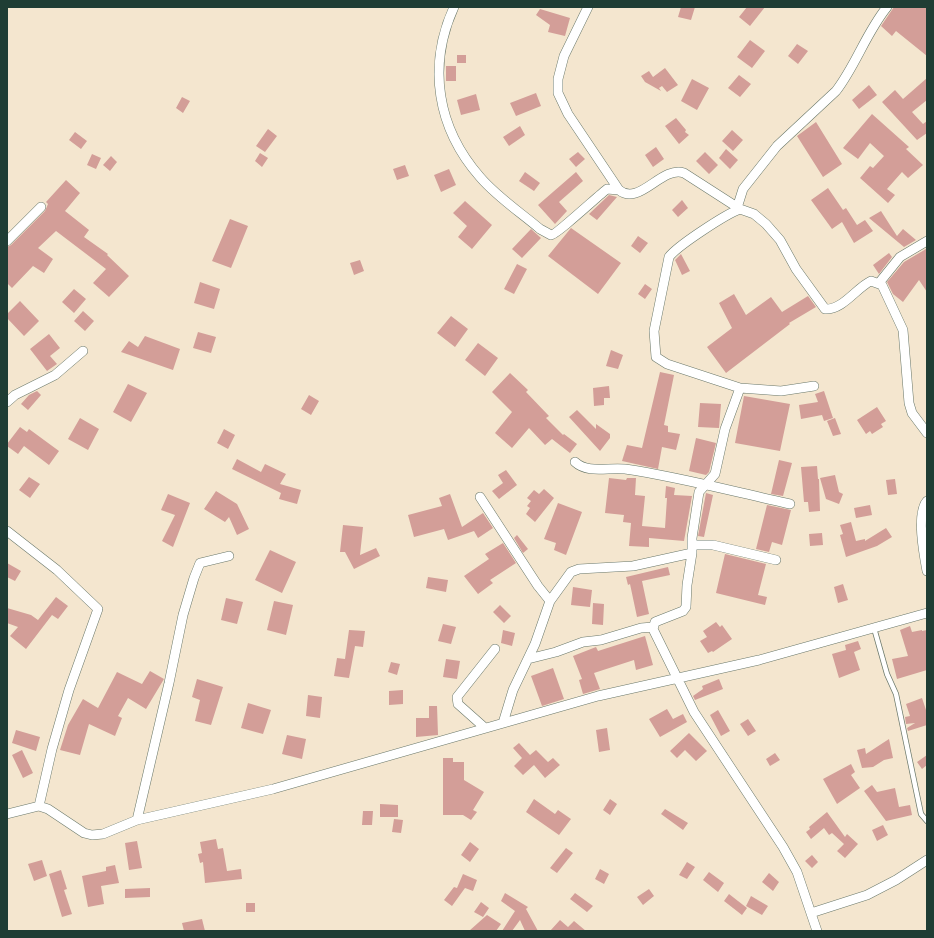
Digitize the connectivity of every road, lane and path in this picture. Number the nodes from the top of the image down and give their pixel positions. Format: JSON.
{"nodes":[{"id":1,"x":454,"y":7,"type":"edge"},
{"id":2,"x":588,"y":7,"type":"edge"},
{"id":3,"x":887,"y":7,"type":"edge"},
{"id":4,"x":619,"y":190,"type":"junction"},
{"id":5,"x":41,"y":207,"type":"dead end"},
{"id":6,"x":738,"y":208,"type":"junction"},
{"id":7,"x":7,"y":241,"type":"edge"},
{"id":8,"x":927,"y":241,"type":"edge"},
{"id":9,"x":879,"y":283,"type":"junction"},
{"id":10,"x":83,"y":351,"type":"dead end"},
{"id":11,"x":814,"y":386,"type":"dead end"},
{"id":12,"x":740,"y":388,"type":"junction"},
{"id":13,"x":7,"y":402,"type":"edge"},
{"id":14,"x":927,"y":433,"type":"edge"},
{"id":15,"x":575,"y":462,"type":"dead end"},
{"id":16,"x":706,"y":485,"type":"junction"},
{"id":17,"x":480,"y":497,"type":"dead end"},
{"id":18,"x":927,"y":501,"type":"edge"},
{"id":19,"x":790,"y":504,"type":"dead end"},
{"id":20,"x":7,"y":531,"type":"edge"},
{"id":21,"x":693,"y":549,"type":"junction"},
{"id":22,"x":229,"y":556,"type":"dead end"},
{"id":23,"x":776,"y":560,"type":"dead end"},
{"id":24,"x":927,"y":571,"type":"edge"},
{"id":25,"x":550,"y":601,"type":"junction"},
{"id":26,"x":927,"y":612,"type":"edge"},
{"id":27,"x":653,"y":627,"type":"junction"},
{"id":28,"x":874,"y":628,"type":"junction"},
{"id":29,"x":495,"y":649,"type":"dead end"},
{"id":30,"x":528,"y":659,"type":"junction"},
{"id":31,"x":678,"y":680,"type":"junction"},
{"id":32,"x":502,"y":723,"type":"junction"},
{"id":33,"x":485,"y":728,"type":"junction"},
{"id":34,"x":39,"y":806,"type":"junction"},
{"id":35,"x":7,"y":814,"type":"edge"},
{"id":36,"x":137,"y":820,"type":"junction"},
{"id":37,"x":927,"y":821,"type":"edge"},
{"id":38,"x":927,"y":860,"type":"edge"},
{"id":39,"x":810,"y":913,"type":"junction"},
{"id":40,"x":817,"y":931,"type":"edge"}],
"edges":[{"from":1,"to":4,"type":"street"},
{"from":2,"to":4,"type":"street"},
{"from":3,"to":6,"type":"street"},
{"from":4,"to":6,"type":"street"},
{"from":5,"to":7,"type":"street"},
{"from":6,"to":9,"type":"street"},
{"from":6,"to":12,"type":"street"},
{"from":8,"to":9,"type":"street"},
{"from":9,"to":14,"type":"street"},
{"from":10,"to":13,"type":"street"},
{"from":11,"to":12,"type":"street"},
{"from":12,"to":16,"type":"street"},
{"from":15,"to":16,"type":"street"},
{"from":16,"to":19,"type":"street"},
{"from":16,"to":21,"type":"street"},
{"from":17,"to":25,"type":"street"},
{"from":18,"to":24,"type":"street"},
{"from":20,"to":34,"type":"street"},
{"from":21,"to":23,"type":"street"},
{"from":21,"to":25,"type":"street"},
{"from":21,"to":27,"type":"street"},
{"from":22,"to":36,"type":"street"},
{"from":25,"to":30,"type":"street"},
{"from":26,"to":28,"type":"street"},
{"from":27,"to":30,"type":"street"},
{"from":27,"to":31,"type":"street"},
{"from":28,"to":31,"type":"street"},
{"from":28,"to":37,"type":"lane"},
{"from":29,"to":33,"type":"street"},
{"from":30,"to":32,"type":"street"},
{"from":31,"to":32,"type":"street"},
{"from":31,"to":39,"type":"street"},
{"from":32,"to":33,"type":"street"},
{"from":33,"to":36,"type":"street"},
{"from":34,"to":35,"type":"street"},
{"from":34,"to":36,"type":"street"},
{"from":38,"to":39,"type":"street"},
{"from":39,"to":40,"type":"street"}]}
